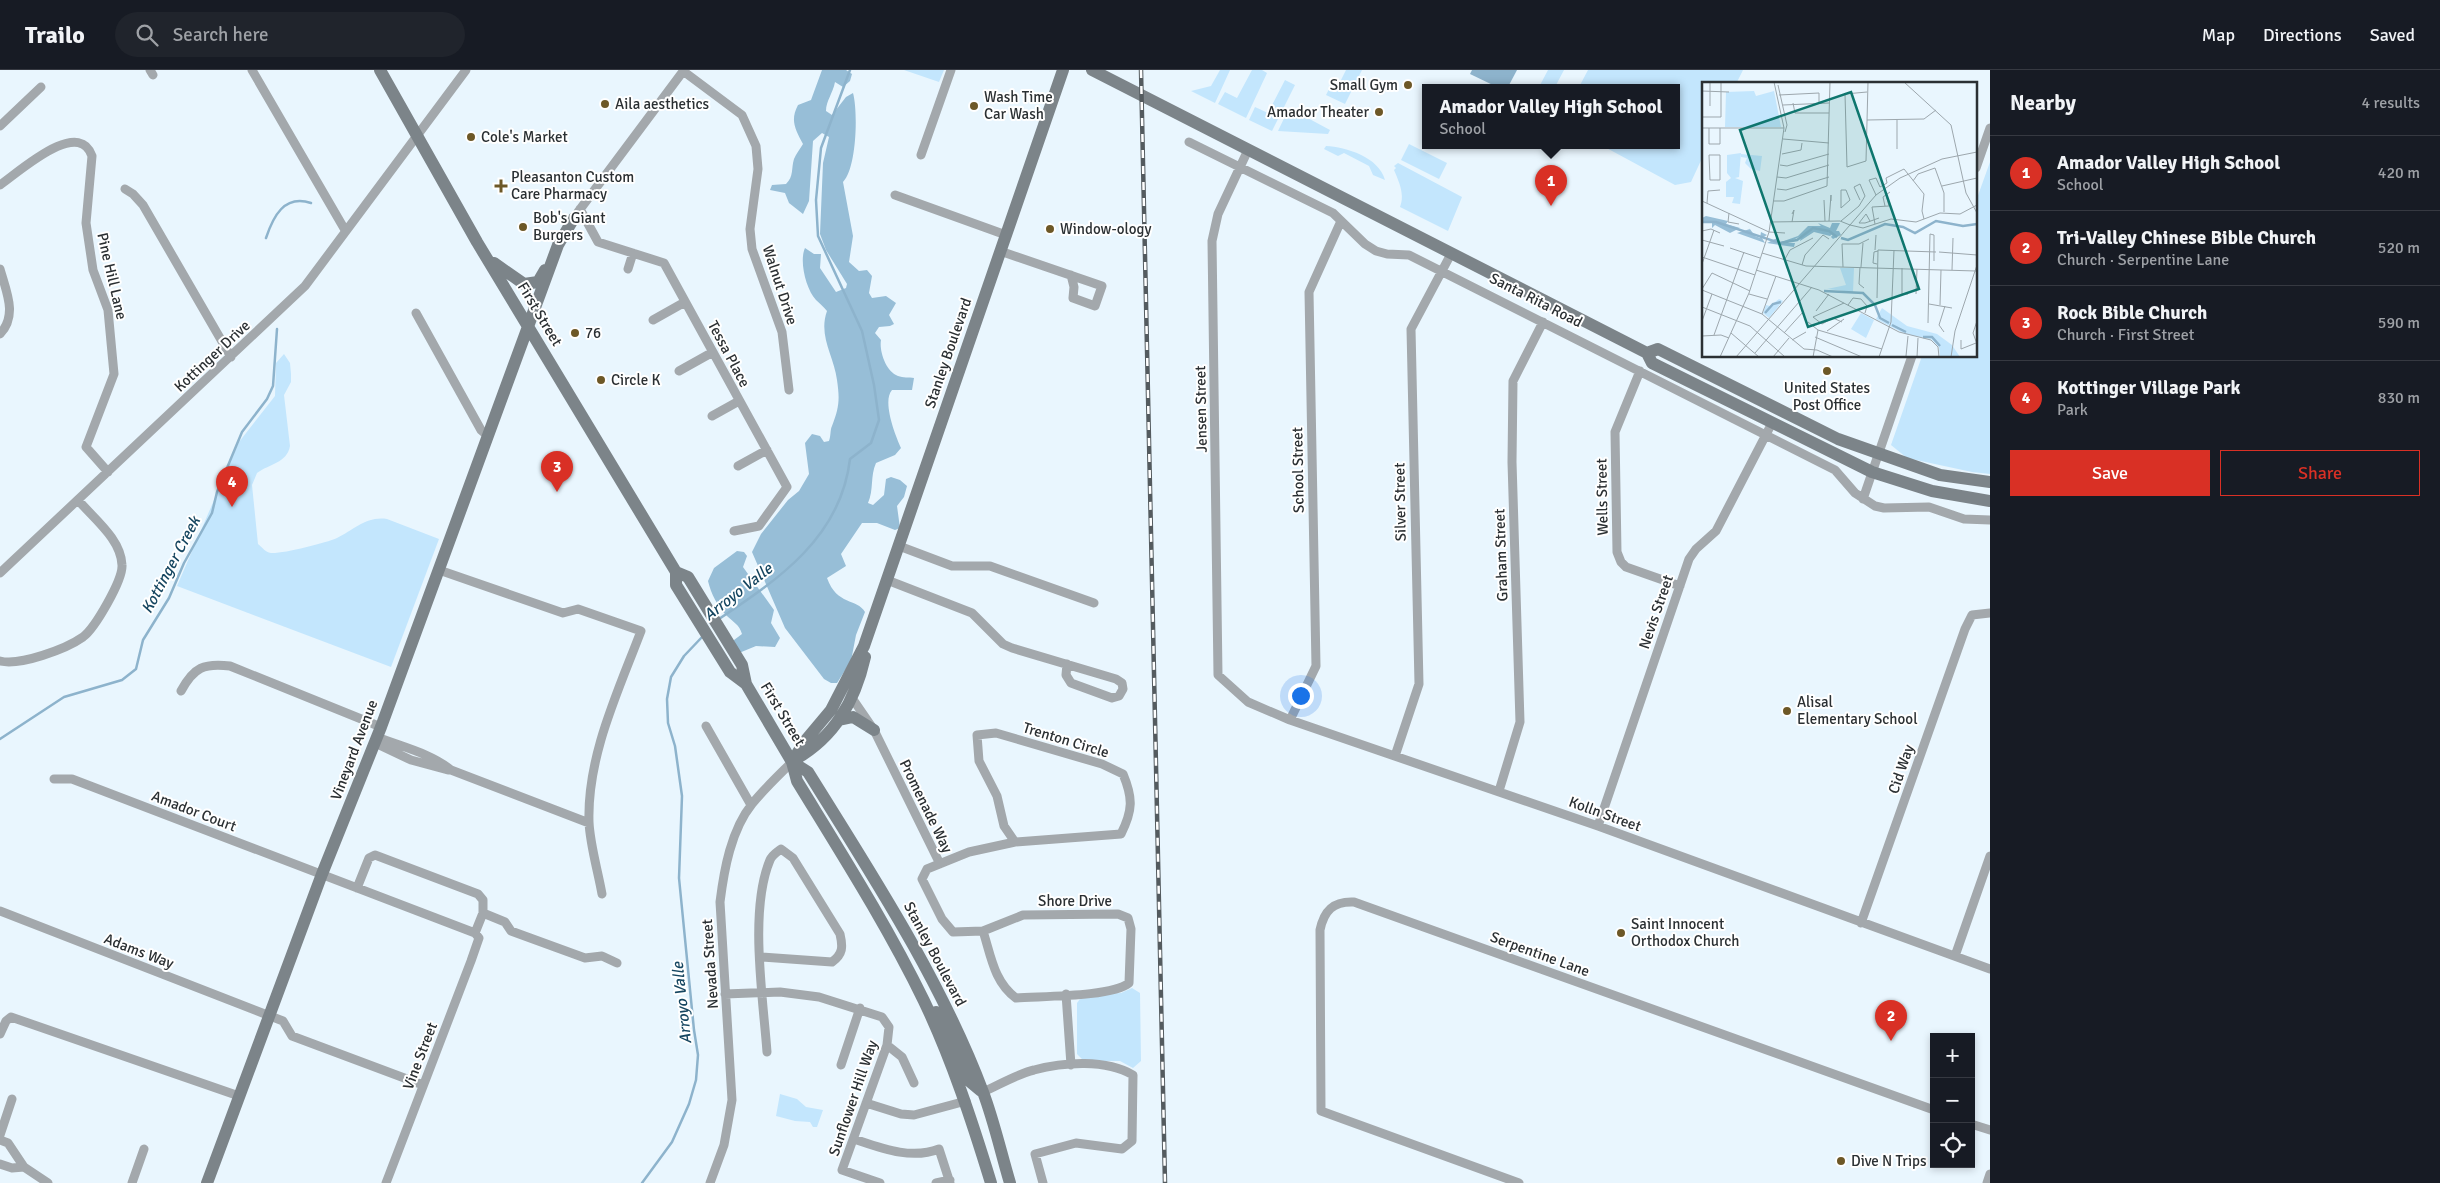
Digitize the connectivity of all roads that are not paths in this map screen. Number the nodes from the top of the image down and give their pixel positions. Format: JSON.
{"nodes":[{"id":1,"x":252,"y":70,"type":"edge"},
{"id":2,"x":380,"y":70,"type":"edge"},
{"id":3,"x":466,"y":70,"type":"edge"},
{"id":4,"x":951,"y":70,"type":"edge"},
{"id":5,"x":1062,"y":70,"type":"edge"},
{"id":6,"x":1092,"y":70,"type":"edge"},
{"id":7,"x":683,"y":71,"type":"edge"},
{"id":8,"x":41,"y":86,"type":"dead end"},
{"id":9,"x":0,"y":126,"type":"edge"},
{"id":10,"x":1990,"y":128,"type":"edge"},
{"id":11,"x":418,"y":136,"type":"junction"},
{"id":12,"x":1190,"y":142,"type":"dead end"},
{"id":13,"x":1248,"y":150,"type":"junction"},
{"id":14,"x":921,"y":155,"type":"dead end"},
{"id":15,"x":1978,"y":162,"type":"edge"},
{"id":16,"x":1240,"y":166,"type":"junction"},
{"id":17,"x":0,"y":185,"type":"edge"},
{"id":18,"x":125,"y":189,"type":"dead end"},
{"id":19,"x":895,"y":195,"type":"dead end"},
{"id":20,"x":577,"y":213,"type":"junction"},
{"id":21,"x":1340,"y":221,"type":"junction"},
{"id":22,"x":345,"y":230,"type":"junction"},
{"id":23,"x":1006,"y":235,"type":"junction"},
{"id":24,"x":557,"y":249,"type":"junction"},
{"id":25,"x":1000,"y":251,"type":"junction"},
{"id":26,"x":633,"y":254,"type":"junction"},
{"id":27,"x":1451,"y":254,"type":"junction"},
{"id":28,"x":487,"y":258,"type":"junction"},
{"id":29,"x":0,"y":269,"type":"edge"},
{"id":30,"x":628,"y":269,"type":"dead end"},
{"id":31,"x":1442,"y":271,"type":"junction"},
{"id":32,"x":1071,"y":275,"type":"dead end"},
{"id":33,"x":685,"y":302,"type":"junction"},
{"id":34,"x":416,"y":312,"type":"dead end"},
{"id":35,"x":653,"y":320,"type":"dead end"},
{"id":36,"x":1543,"y":322,"type":"junction"},
{"id":37,"x":529,"y":327,"type":"junction"},
{"id":38,"x":0,"y":334,"type":"edge"},
{"id":39,"x":713,"y":352,"type":"junction"},
{"id":40,"x":1647,"y":353,"type":"junction"},
{"id":41,"x":231,"y":357,"type":"junction"},
{"id":42,"x":1911,"y":358,"type":"edge"},
{"id":43,"x":1640,"y":371,"type":"junction"},
{"id":44,"x":678,"y":372,"type":"dead end"},
{"id":45,"x":1709,"y":374,"type":"junction"},
{"id":46,"x":1702,"y":388,"type":"junction"},
{"id":47,"x":789,"y":390,"type":"dead end"},
{"id":48,"x":739,"y":401,"type":"junction"},
{"id":49,"x":712,"y":416,"type":"dead end"},
{"id":50,"x":1772,"y":423,"type":"junction"},
{"id":51,"x":1766,"y":435,"type":"junction"},
{"id":52,"x":488,"y":436,"type":"junction"},
{"id":53,"x":766,"y":450,"type":"junction"},
{"id":54,"x":1879,"y":454,"type":"junction"},
{"id":55,"x":738,"y":466,"type":"dead end"},
{"id":56,"x":108,"y":472,"type":"junction"},
{"id":57,"x":1872,"y":472,"type":"junction"},
{"id":58,"x":1990,"y":482,"type":"edge"},
{"id":59,"x":1863,"y":499,"type":"junction"},
{"id":60,"x":78,"y":500,"type":"junction"},
{"id":61,"x":1990,"y":500,"type":"edge"},
{"id":62,"x":1990,"y":520,"type":"edge"},
{"id":63,"x":734,"y":531,"type":"dead end"},
{"id":64,"x":899,"y":546,"type":"junction"},
{"id":65,"x":438,"y":570,"type":"junction"},
{"id":66,"x":0,"y":573,"type":"edge"},
{"id":67,"x":680,"y":578,"type":"junction"},
{"id":68,"x":886,"y":580,"type":"junction"},
{"id":69,"x":1680,"y":586,"type":"junction"},
{"id":70,"x":1094,"y":603,"type":"dead end"},
{"id":71,"x":1990,"y":613,"type":"edge"},
{"id":72,"x":864,"y":646,"type":"junction"},
{"id":73,"x":0,"y":661,"type":"edge"},
{"id":74,"x":1067,"y":664,"type":"junction"},
{"id":75,"x":1218,"y":675,"type":"joint"},
{"id":76,"x":746,"y":684,"type":"junction"},
{"id":77,"x":181,"y":691,"type":"dead end"},
{"id":78,"x":852,"y":698,"type":"junction"},
{"id":79,"x":839,"y":720,"type":"junction"},
{"id":80,"x":1290,"y":720,"type":"junction"},
{"id":81,"x":706,"y":726,"type":"dead end"},
{"id":82,"x":874,"y":730,"type":"junction"},
{"id":83,"x":377,"y":736,"type":"junction"},
{"id":84,"x":1395,"y":756,"type":"junction"},
{"id":85,"x":792,"y":762,"type":"junction"},
{"id":86,"x":54,"y":779,"type":"dead end"},
{"id":87,"x":1499,"y":791,"type":"junction"},
{"id":88,"x":751,"y":805,"type":"junction"},
{"id":89,"x":589,"y":823,"type":"junction"},
{"id":90,"x":1598,"y":826,"type":"junction"},
{"id":91,"x":1015,"y":842,"type":"junction"},
{"id":92,"x":1989,"y":860,"type":"edge"},
{"id":93,"x":940,"y":864,"type":"junction"},
{"id":94,"x":322,"y":874,"type":"junction"},
{"id":95,"x":356,"y":888,"type":"junction"},
{"id":96,"x":602,"y":894,"type":"dead end"},
{"id":97,"x":0,"y":911,"type":"edge"},
{"id":98,"x":483,"y":913,"type":"junction"},
{"id":99,"x":1861,"y":923,"type":"junction"},
{"id":100,"x":983,"y":931,"type":"junction"},
{"id":101,"x":477,"y":935,"type":"junction"},
{"id":102,"x":1955,"y":956,"type":"junction"},
{"id":103,"x":761,"y":957,"type":"junction"},
{"id":104,"x":617,"y":963,"type":"dead end"},
{"id":105,"x":1990,"y":968,"type":"edge"},
{"id":106,"x":763,"y":993,"type":"junction"},
{"id":107,"x":726,"y":994,"type":"junction"},
{"id":108,"x":1066,"y":994,"type":"junction"},
{"id":109,"x":924,"y":1002,"type":"junction"},
{"id":110,"x":860,"y":1008,"type":"junction"},
{"id":111,"x":269,"y":1016,"type":"junction"},
{"id":112,"x":0,"y":1034,"type":"edge"},
{"id":113,"x":886,"y":1045,"type":"junction"},
{"id":114,"x":767,"y":1052,"type":"dead end"},
{"id":115,"x":841,"y":1065,"type":"dead end"},
{"id":116,"x":1071,"y":1065,"type":"junction"},
{"id":117,"x":914,"y":1083,"type":"dead end"},
{"id":118,"x":423,"y":1085,"type":"junction"},
{"id":119,"x":984,"y":1092,"type":"junction"},
{"id":120,"x":239,"y":1096,"type":"junction"},
{"id":121,"x":12,"y":1099,"type":"dead end"},
{"id":122,"x":966,"y":1100,"type":"junction"},
{"id":123,"x":866,"y":1103,"type":"junction"},
{"id":124,"x":1930,"y":1109,"type":"edge"},
{"id":125,"x":1975,"y":1125,"type":"edge"},
{"id":126,"x":1990,"y":1130,"type":"edge"},
{"id":127,"x":0,"y":1135,"type":"edge"},
{"id":128,"x":854,"y":1139,"type":"junction"},
{"id":129,"x":0,"y":1140,"type":"edge"},
{"id":130,"x":144,"y":1149,"type":"dead end"},
{"id":131,"x":0,"y":1164,"type":"edge"},
{"id":132,"x":24,"y":1167,"type":"junction"},
{"id":133,"x":1990,"y":1174,"type":"edge"},
{"id":134,"x":950,"y":1182,"type":"edge"},
{"id":135,"x":48,"y":1183,"type":"edge"},
{"id":136,"x":132,"y":1183,"type":"edge"},
{"id":137,"x":207,"y":1183,"type":"edge"},
{"id":138,"x":386,"y":1183,"type":"edge"},
{"id":139,"x":710,"y":1183,"type":"edge"},
{"id":140,"x":880,"y":1183,"type":"edge"},
{"id":141,"x":936,"y":1183,"type":"edge"},
{"id":142,"x":991,"y":1183,"type":"edge"},
{"id":143,"x":1006,"y":1183,"type":"edge"},
{"id":144,"x":1010,"y":1183,"type":"edge"},
{"id":145,"x":1043,"y":1183,"type":"edge"},
{"id":146,"x":1519,"y":1183,"type":"edge"},
{"id":147,"x":1987,"y":1183,"type":"edge"}],
"edges":[{"from":1,"to":22,"type":"street"},
{"from":2,"to":11,"type":"main road","name":"First Street"},
{"from":3,"to":11,"type":"street","name":"Kottinger Drive"},
{"from":4,"to":14,"type":"street"},
{"from":5,"to":23,"type":"main road","name":"Stanley Boulevard"},
{"from":6,"to":13,"type":"main road","name":"Santa Rita Road"},
{"from":7,"to":20,"type":"street"},
{"from":7,"to":47,"type":"street","name":"Walnut Drive"},
{"from":8,"to":9,"type":"street"},
{"from":10,"to":15,"type":"street"},
{"from":11,"to":22,"type":"street","name":"Kottinger Drive"},
{"from":11,"to":28,"type":"main road","name":"First Street"},
{"from":12,"to":16,"type":"street","name":"Santa Rita Road"},
{"from":13,"to":16,"type":"street","name":"Jensen Street"},
{"from":13,"to":27,"type":"main road","name":"Santa Rita Road"},
{"from":16,"to":21,"type":"street","name":"Santa Rita Road"},
{"from":16,"to":75,"type":"street","name":"Jensen Street"},
{"from":17,"to":56,"type":"street","name":"Pine Hill Lane"},
{"from":18,"to":41,"type":"street"},
{"from":19,"to":23,"type":"street"},
{"from":20,"to":24,"type":"main road"},
{"from":20,"to":26,"type":"street","name":"Tessa Place"},
{"from":21,"to":31,"type":"street","name":"Santa Rita Road"},
{"from":21,"to":80,"type":"street","name":"School Street"},
{"from":22,"to":41,"type":"street","name":"Kottinger Drive"},
{"from":23,"to":25,"type":"main road","name":"Stanley Boulevard"},
{"from":24,"to":28,"type":"main road"},
{"from":24,"to":37,"type":"main road","name":"Vineyard Avenue"},
{"from":25,"to":32,"type":"street"},
{"from":25,"to":64,"type":"main road","name":"Stanley Boulevard"},
{"from":26,"to":30,"type":"street"},
{"from":26,"to":33,"type":"street","name":"Tessa Place"},
{"from":27,"to":31,"type":"street","name":"Silver Street"},
{"from":27,"to":40,"type":"main road","name":"Santa Rita Road"},
{"from":28,"to":37,"type":"main road","name":"First Street"},
{"from":29,"to":38,"type":"street"},
{"from":31,"to":36,"type":"street","name":"Santa Rita Road"},
{"from":31,"to":84,"type":"street","name":"Silver Street"},
{"from":33,"to":35,"type":"street"},
{"from":33,"to":39,"type":"street","name":"Tessa Place"},
{"from":34,"to":52,"type":"street"},
{"from":36,"to":43,"type":"street","name":"Santa Rita Road"},
{"from":36,"to":87,"type":"street","name":"Graham Street"},
{"from":37,"to":52,"type":"main road","name":"Vineyard Avenue"},
{"from":37,"to":67,"type":"main road","name":"First Street"},
{"from":39,"to":44,"type":"street"},
{"from":39,"to":48,"type":"street","name":"Tessa Place"},
{"from":40,"to":45,"type":"main road","name":"Santa Rita Road"},
{"from":40,"to":46,"type":"main road","name":"Santa Rita Road"},
{"from":41,"to":56,"type":"street","name":"Kottinger Drive"},
{"from":42,"to":54,"type":"street"},
{"from":43,"to":51,"type":"street","name":"Santa Rita Road"},
{"from":43,"to":69,"type":"street","name":"Wells Street"},
{"from":45,"to":46,"type":"main road"},
{"from":45,"to":54,"type":"main road","name":"Santa Rita Road"},
{"from":46,"to":50,"type":"main road","name":"Santa Rita Road"},
{"from":48,"to":49,"type":"street"},
{"from":48,"to":53,"type":"street","name":"Tessa Place"},
{"from":50,"to":51,"type":"street","name":"Nevis Street"},
{"from":50,"to":57,"type":"main road","name":"Santa Rita Road"},
{"from":51,"to":59,"type":"street","name":"Santa Rita Road"},
{"from":51,"to":69,"type":"street","name":"Nevis Street"},
{"from":52,"to":65,"type":"main road","name":"Vineyard Avenue"},
{"from":53,"to":55,"type":"street"},
{"from":53,"to":63,"type":"street","name":"Tessa Place"},
{"from":54,"to":57,"type":"street"},
{"from":54,"to":58,"type":"main road","name":"Santa Rita Road"},
{"from":56,"to":60,"type":"street","name":"Kottinger Drive"},
{"from":57,"to":59,"type":"street"},
{"from":57,"to":61,"type":"main road","name":"Santa Rita Road"},
{"from":59,"to":62,"type":"street"},
{"from":60,"to":66,"type":"street","name":"Kottinger Drive"},
{"from":60,"to":73,"type":"street"},
{"from":64,"to":68,"type":"main road","name":"Stanley Boulevard"},
{"from":64,"to":70,"type":"street"},
{"from":65,"to":83,"type":"main road","name":"Vineyard Avenue"},
{"from":65,"to":89,"type":"street"},
{"from":67,"to":76,"type":"main road","name":"First Street"},
{"from":67,"to":76,"type":"main road","name":"First Street"},
{"from":68,"to":72,"type":"main road","name":"Stanley Boulevard"},
{"from":68,"to":74,"type":"street"},
{"from":69,"to":90,"type":"street","name":"Nevis Street"},
{"from":71,"to":99,"type":"street","name":"Cid Way"},
{"from":72,"to":78,"type":"main road","name":"Stanley Boulevard"},
{"from":72,"to":85,"type":"main road","name":"Stanley Boulevard"},
{"from":74,"to":74,"type":"street"},
{"from":75,"to":80,"type":"street","name":"Kolln Street"},
{"from":76,"to":85,"type":"main road","name":"First Street"},
{"from":77,"to":83,"type":"street"},
{"from":78,"to":79,"type":"main road","name":"Stanley Boulevard"},
{"from":78,"to":82,"type":"street","name":"Promenade Way"},
{"from":79,"to":82,"type":"main road"},
{"from":79,"to":85,"type":"main road","name":"Stanley Boulevard"},
{"from":80,"to":84,"type":"street","name":"Kolln Street"},
{"from":81,"to":88,"type":"street"},
{"from":82,"to":93,"type":"street","name":"Promenade Way"},
{"from":83,"to":89,"type":"street"},
{"from":83,"to":94,"type":"main road","name":"Vineyard Avenue"},
{"from":84,"to":87,"type":"street","name":"Kolln Street"},
{"from":85,"to":88,"type":"street","name":"Nevada Street"},
{"from":85,"to":109,"type":"main road","name":"Stanley Boulevard"},
{"from":85,"to":119,"type":"main road","name":"Stanley Boulevard"},
{"from":86,"to":94,"type":"street","name":"Amador Court"},
{"from":87,"to":90,"type":"street","name":"Kolln Street"},
{"from":88,"to":107,"type":"street","name":"Nevada Street"},
{"from":89,"to":96,"type":"street"},
{"from":90,"to":99,"type":"street","name":"Kolln Street"},
{"from":91,"to":91,"type":"street","name":"Trenton Circle"},
{"from":91,"to":93,"type":"street","name":"Trenton Circle"},
{"from":92,"to":102,"type":"street"},
{"from":93,"to":100,"type":"street","name":"Promenade Way"},
{"from":94,"to":95,"type":"street","name":"Amador Court"},
{"from":94,"to":111,"type":"main road","name":"Vineyard Avenue"},
{"from":95,"to":98,"type":"street"},
{"from":95,"to":101,"type":"street","name":"Amador Court"},
{"from":97,"to":111,"type":"street","name":"Adams Way"},
{"from":98,"to":101,"type":"street","name":"Vine Street"},
{"from":98,"to":104,"type":"street"},
{"from":99,"to":102,"type":"street","name":"Kolln Street"},
{"from":100,"to":108,"type":"street"},
{"from":100,"to":108,"type":"street","name":"Shore Drive"},
{"from":101,"to":118,"type":"street","name":"Vine Street"},
{"from":102,"to":105,"type":"street","name":"Kolln Street"},
{"from":103,"to":103,"type":"street"},
{"from":103,"to":106,"type":"street"},
{"from":106,"to":107,"type":"street","name":"Sunflower Hill Way"},
{"from":106,"to":110,"type":"street","name":"Sunflower Hill Way"},
{"from":106,"to":114,"type":"street"},
{"from":107,"to":139,"type":"street","name":"Nevada Street"},
{"from":108,"to":116,"type":"street"},
{"from":109,"to":119,"type":"main road"},
{"from":109,"to":122,"type":"main road","name":"Stanley Boulevard"},
{"from":110,"to":113,"type":"street","name":"Sunflower Hill Way"},
{"from":110,"to":115,"type":"street"},
{"from":111,"to":118,"type":"street","name":"Adams Way"},
{"from":111,"to":120,"type":"main road","name":"Vineyard Avenue"},
{"from":112,"to":120,"type":"street"},
{"from":113,"to":117,"type":"street"},
{"from":113,"to":123,"type":"street","name":"Sunflower Hill Way"},
{"from":116,"to":119,"type":"street"},
{"from":116,"to":145,"type":"street"},
{"from":118,"to":138,"type":"street","name":"Vine Street"},
{"from":119,"to":144,"type":"main road","name":"Stanley Boulevard"},
{"from":120,"to":137,"type":"main road","name":"Vineyard Avenue"},
{"from":121,"to":127,"type":"street"},
{"from":122,"to":123,"type":"street"},
{"from":122,"to":142,"type":"main road","name":"Stanley Boulevard"},
{"from":122,"to":143,"type":"main road"},
{"from":123,"to":128,"type":"street","name":"Sunflower Hill Way"},
{"from":124,"to":146,"type":"street","name":"Serpentine Lane"},
{"from":125,"to":126,"type":"street"},
{"from":128,"to":134,"type":"street"},
{"from":128,"to":140,"type":"street","name":"Sunflower Hill Way"},
{"from":129,"to":132,"type":"street"},
{"from":130,"to":136,"type":"street"},
{"from":131,"to":132,"type":"street"},
{"from":132,"to":135,"type":"street"},
{"from":133,"to":147,"type":"street"},
{"from":134,"to":141,"type":"street"}]}
